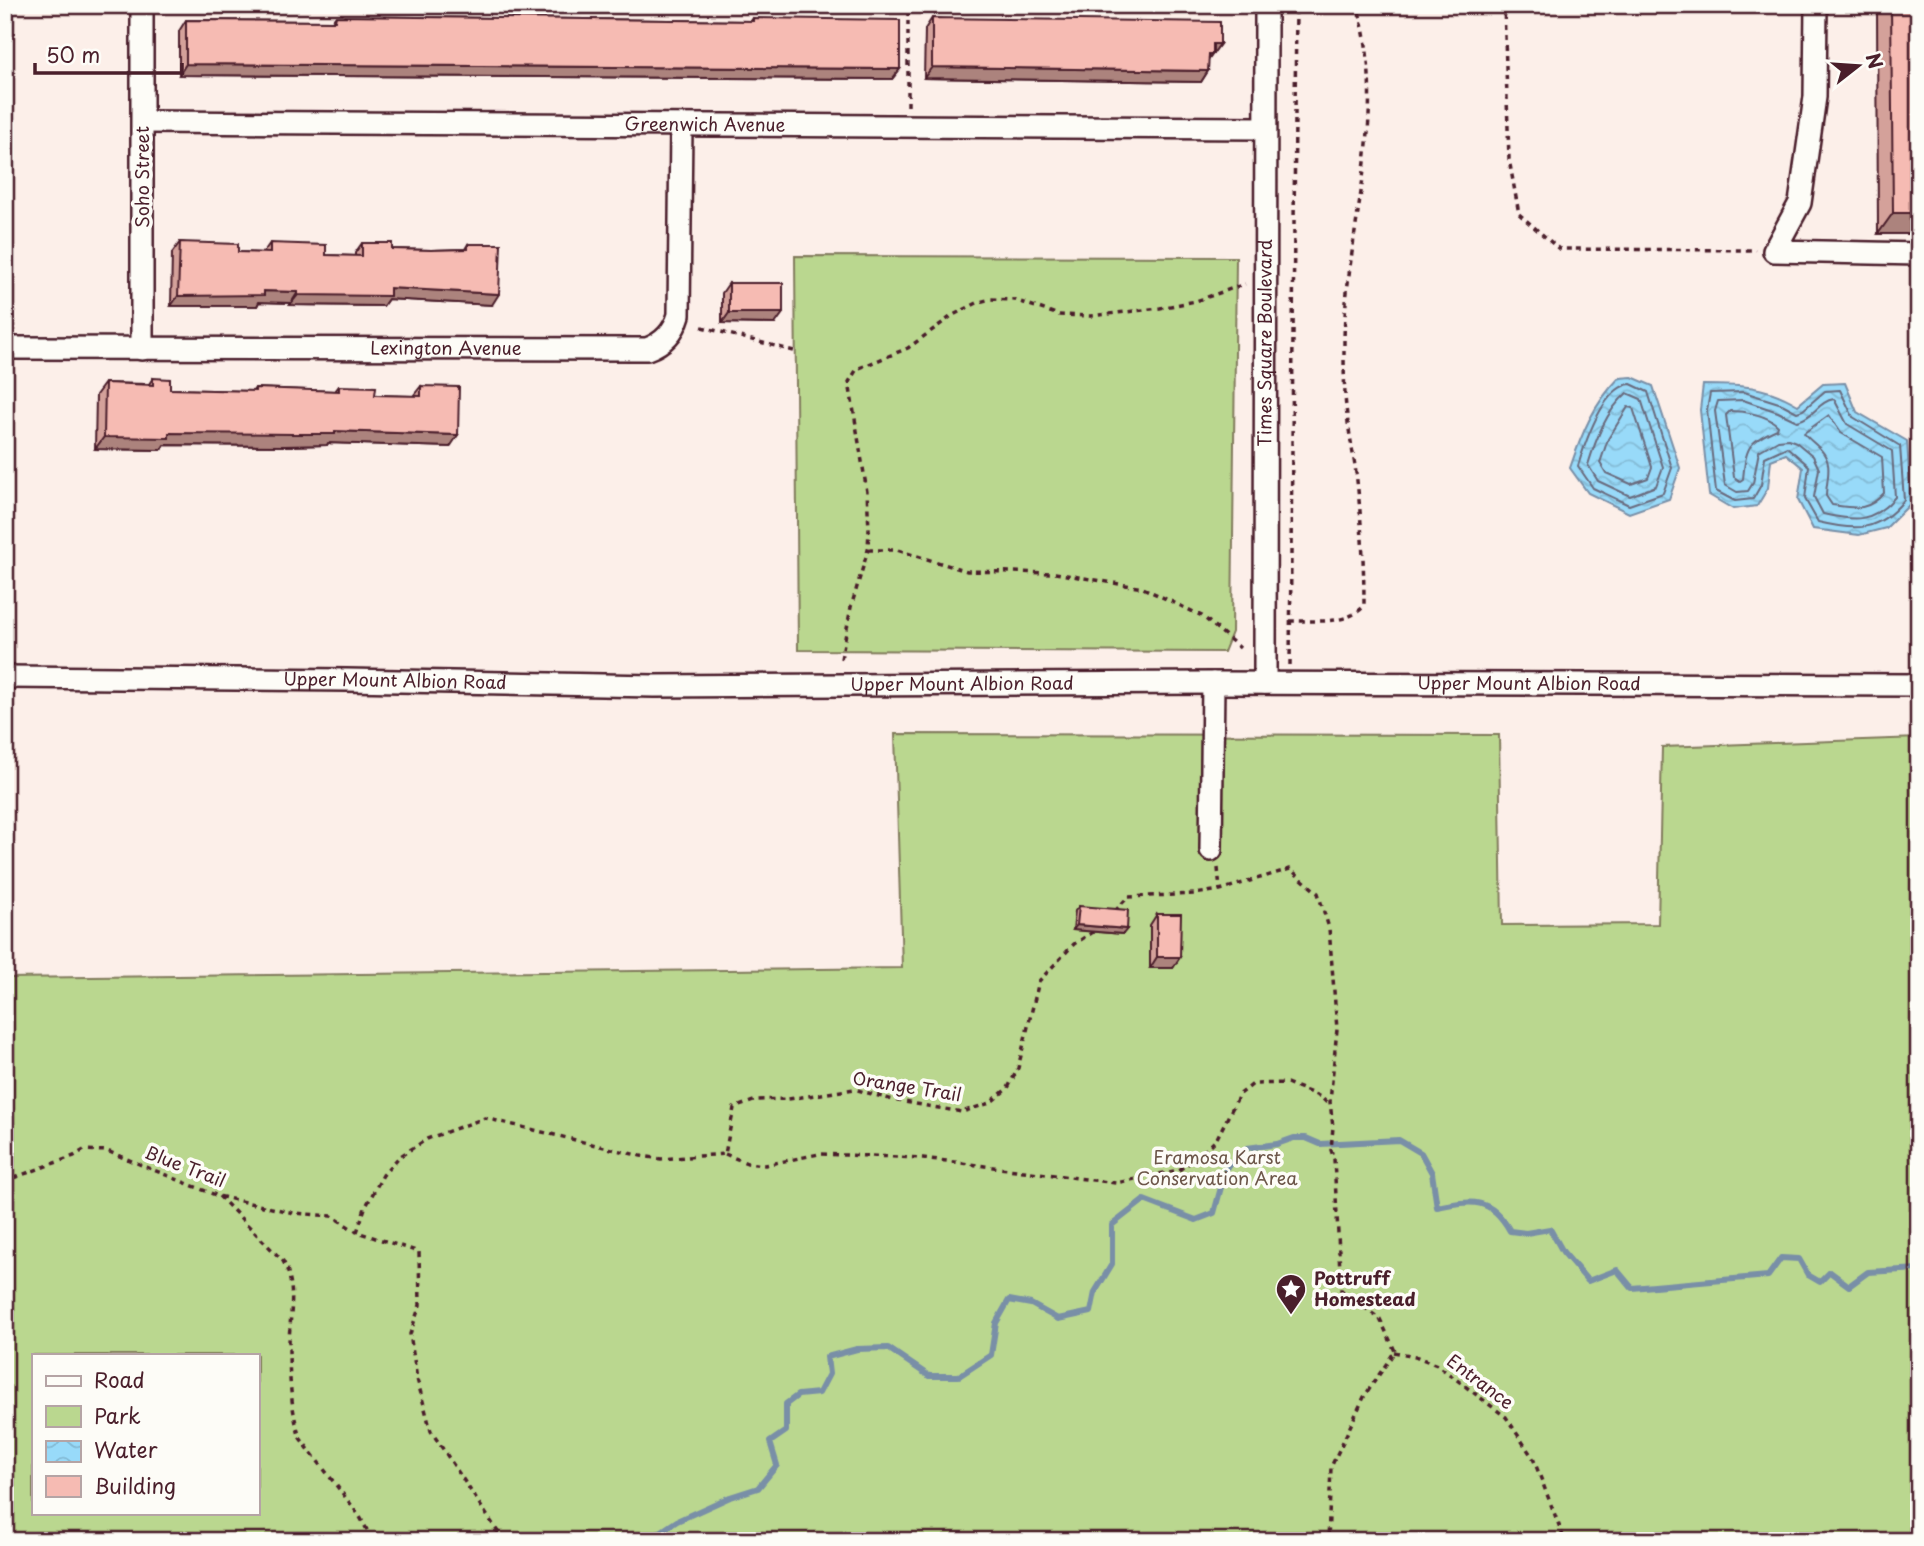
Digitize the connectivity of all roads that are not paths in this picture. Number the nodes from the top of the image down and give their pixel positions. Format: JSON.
{"nodes":[{"id":1,"x":142,"y":5,"type":"edge"},
{"id":2,"x":1266,"y":5,"type":"edge"},
{"id":3,"x":1815,"y":5,"type":"edge"},
{"id":4,"x":143,"y":122,"type":"junction"},
{"id":5,"x":681,"y":126,"type":"junction"},
{"id":6,"x":1265,"y":128,"type":"junction"},
{"id":7,"x":1919,"y":254,"type":"edge"},
{"id":8,"x":5,"y":348,"type":"edge"},
{"id":9,"x":142,"y":349,"type":"junction"},
{"id":10,"x":5,"y":677,"type":"edge"},
{"id":11,"x":1213,"y":683,"type":"junction"},
{"id":12,"x":1265,"y":684,"type":"junction"},
{"id":13,"x":1919,"y":685,"type":"edge"},
{"id":14,"x":1211,"y":850,"type":"dead end"}],
"edges":[{"from":1,"to":4,"type":"street","name":"Soho Street"},
{"from":2,"to":6,"type":"street","name":"Times Square Boulevard"},
{"from":3,"to":7,"type":"street"},
{"from":4,"to":5,"type":"street","name":"Greenwich Avenue"},
{"from":4,"to":9,"type":"street","name":"Soho Street"},
{"from":5,"to":6,"type":"street","name":"Greenwich Avenue"},
{"from":5,"to":9,"type":"street","name":"Lexington Avenue"},
{"from":6,"to":12,"type":"street","name":"Times Square Boulevard"},
{"from":8,"to":9,"type":"street","name":"Lexington Avenue"},
{"from":10,"to":11,"type":"street","name":"Upper Mount Albion Road"},
{"from":11,"to":12,"type":"street","name":"Upper Mount Albion Road"},
{"from":11,"to":14,"type":"street"},
{"from":12,"to":13,"type":"street","name":"Upper Mount Albion Road"}]}
